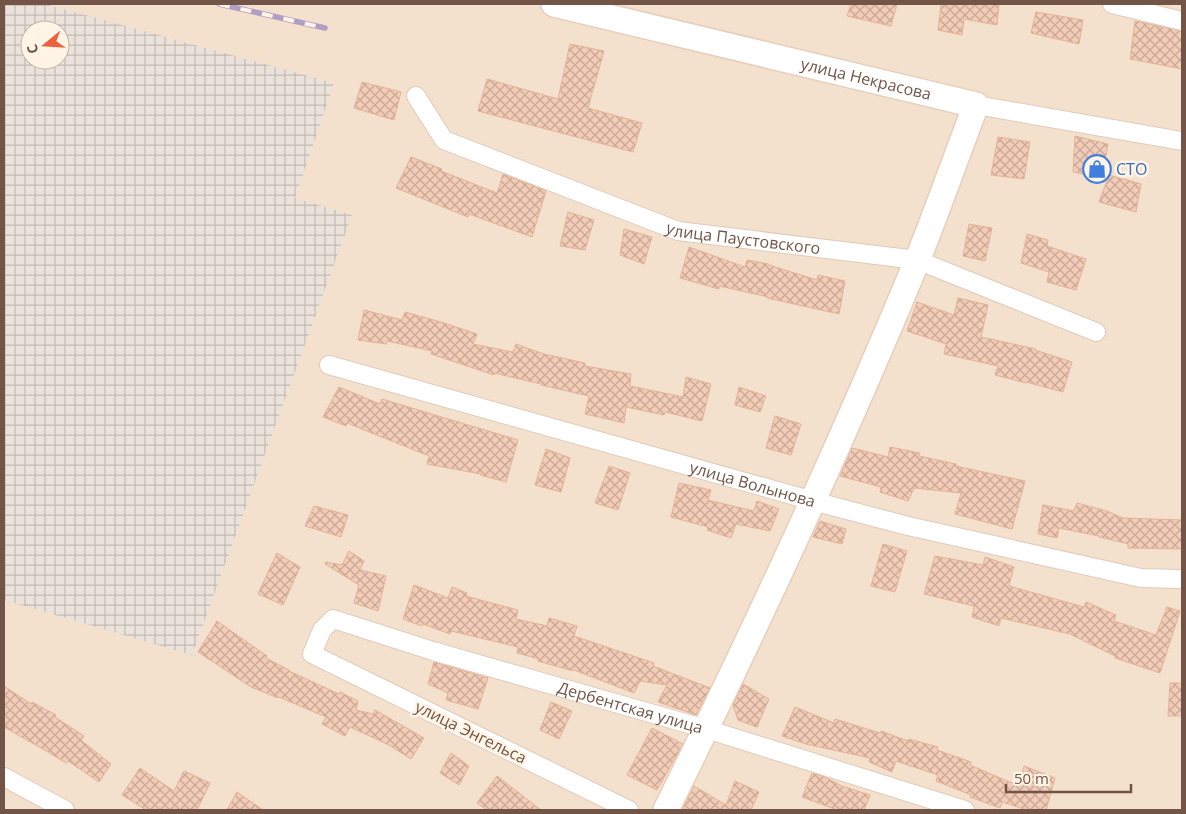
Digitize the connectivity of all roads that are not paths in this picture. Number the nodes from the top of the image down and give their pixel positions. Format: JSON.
{"nodes":[{"id":1,"x":554,"y":4,"type":"edge"},
{"id":2,"x":1112,"y":4,"type":"edge"},
{"id":3,"x":1182,"y":21,"type":"edge"},
{"id":4,"x":416,"y":96,"type":"dead end"},
{"id":5,"x":976,"y":105,"type":"junction"},
{"id":6,"x":1182,"y":141,"type":"edge"},
{"id":7,"x":917,"y":260,"type":"junction"},
{"id":8,"x":1096,"y":332,"type":"dead end"},
{"id":9,"x":329,"y":365,"type":"dead end"},
{"id":10,"x":813,"y":501,"type":"junction"},
{"id":11,"x":1182,"y":579,"type":"edge"},
{"id":12,"x":312,"y":654,"type":"joint"},
{"id":13,"x":706,"y":729,"type":"junction"},
{"id":14,"x":4,"y":777,"type":"edge"},
{"id":15,"x":65,"y":810,"type":"edge"},
{"id":16,"x":629,"y":810,"type":"edge"},
{"id":17,"x":666,"y":810,"type":"edge"},
{"id":18,"x":965,"y":810,"type":"edge"}],
"edges":[{"from":1,"to":5,"type":"street","name":"улица Некрасова"},
{"from":2,"to":3,"type":"street"},
{"from":4,"to":7,"type":"street","name":"улица Паустовского"},
{"from":5,"to":6,"type":"street","name":"улица Некрасова"},
{"from":5,"to":7,"type":"street"},
{"from":7,"to":8,"type":"street","name":"улица Паустовского"},
{"from":7,"to":10,"type":"street"},
{"from":9,"to":10,"type":"street","name":"улица Волынова"},
{"from":10,"to":11,"type":"street","name":"улица Волынова"},
{"from":10,"to":13,"type":"street"},
{"from":12,"to":13,"type":"street","name":"Дербентская улица"},
{"from":12,"to":16,"type":"street","name":"улица Энгельса"},
{"from":13,"to":17,"type":"street"},
{"from":13,"to":18,"type":"street","name":"Дербентская улица"},
{"from":14,"to":15,"type":"street"}]}
